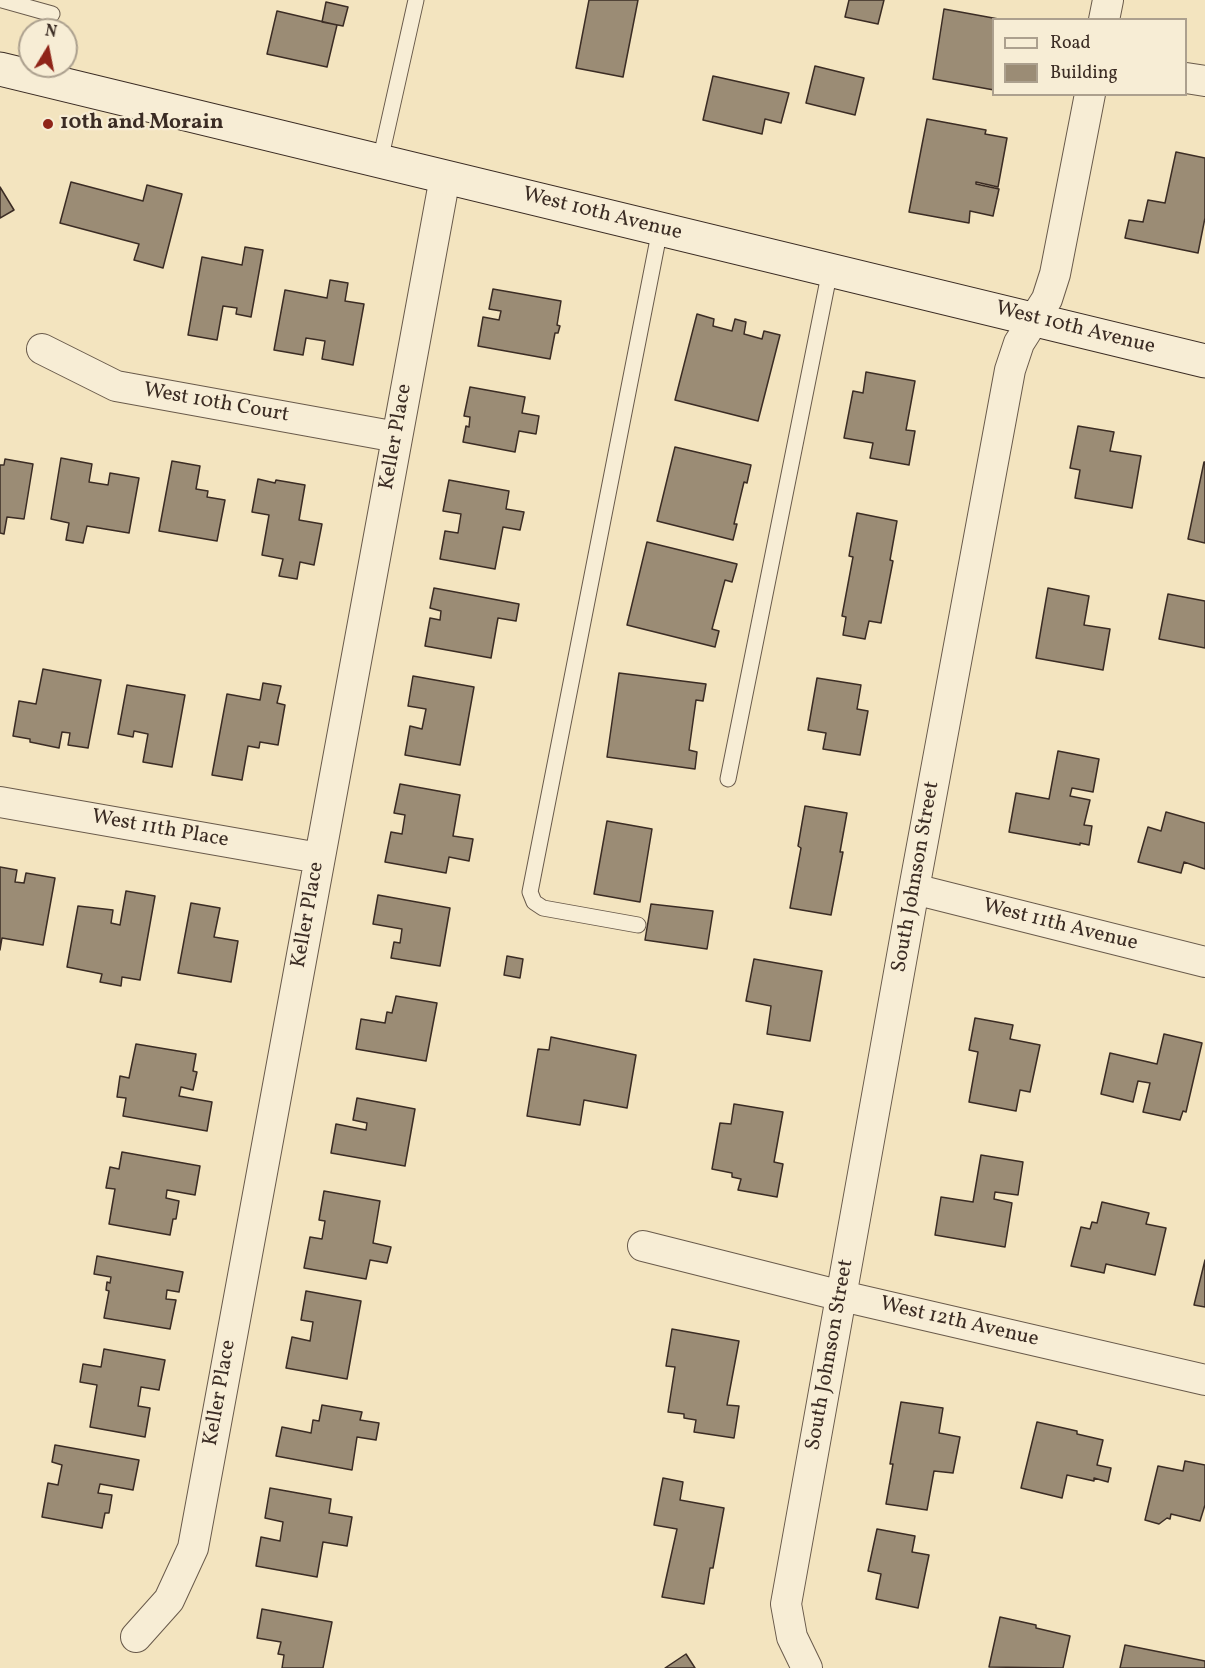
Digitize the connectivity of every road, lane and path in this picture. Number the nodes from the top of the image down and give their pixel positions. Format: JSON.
{"nodes":[{"id":1,"x":2,"y":0,"type":"edge"},
{"id":2,"x":416,"y":0,"type":"edge"},
{"id":3,"x":1108,"y":0,"type":"edge"},
{"id":4,"x":52,"y":14,"type":"dead end"},
{"id":5,"x":1104,"y":18,"type":"edge"},
{"id":6,"x":0,"y":69,"type":"edge"},
{"id":7,"x":1187,"y":78,"type":"edge"},
{"id":8,"x":1205,"y":81,"type":"edge"},
{"id":9,"x":1090,"y":96,"type":"edge"},
{"id":10,"x":380,"y":161,"type":"junction"},
{"id":11,"x":445,"y":177,"type":"junction"},
{"id":12,"x":660,"y":229,"type":"junction"},
{"id":13,"x":830,"y":270,"type":"junction"},
{"id":14,"x":1035,"y":319,"type":"junction"},
{"id":15,"x":42,"y":349,"type":"dead end"},
{"id":16,"x":1205,"y":361,"type":"edge"},
{"id":17,"x":397,"y":437,"type":"junction"},
{"id":18,"x":728,"y":779,"type":"dead end"},
{"id":19,"x":0,"y":802,"type":"edge"},
{"id":20,"x":320,"y":858,"type":"junction"},
{"id":21,"x":914,"y":889,"type":"junction"},
{"id":22,"x":638,"y":925,"type":"dead end"},
{"id":23,"x":1205,"y":962,"type":"edge"},
{"id":24,"x":643,"y":1246,"type":"dead end"},
{"id":25,"x":842,"y":1296,"type":"junction"},
{"id":26,"x":1205,"y":1380,"type":"edge"},
{"id":27,"x":136,"y":1637,"type":"dead end"},
{"id":28,"x":807,"y":1668,"type":"edge"}],
"edges":[{"from":1,"to":4,"type":"lane"},
{"from":2,"to":10,"type":"lane"},
{"from":3,"to":5,"type":"street"},
{"from":6,"to":10,"type":"main road","name":"West 10th Avenue"},
{"from":7,"to":8,"type":"street"},
{"from":9,"to":14,"type":"street","name":"South Johnson Street"},
{"from":10,"to":11,"type":"main road","name":"West 10th Avenue"},
{"from":11,"to":12,"type":"main road","name":"West 10th Avenue"},
{"from":11,"to":17,"type":"street","name":"Keller Place"},
{"from":12,"to":13,"type":"main road","name":"West 10th Avenue"},
{"from":12,"to":22,"type":"lane"},
{"from":13,"to":14,"type":"main road","name":"West 10th Avenue"},
{"from":13,"to":18,"type":"lane"},
{"from":14,"to":16,"type":"main road","name":"West 10th Avenue"},
{"from":14,"to":21,"type":"street","name":"South Johnson Street"},
{"from":15,"to":17,"type":"street","name":"West 10th Court"},
{"from":17,"to":20,"type":"street","name":"Keller Place"},
{"from":19,"to":20,"type":"street","name":"West 11th Place"},
{"from":20,"to":27,"type":"street","name":"Keller Place"},
{"from":21,"to":23,"type":"street","name":"West 11th Avenue"},
{"from":21,"to":25,"type":"street","name":"South Johnson Street"},
{"from":24,"to":25,"type":"street","name":"West 12th Avenue"},
{"from":25,"to":26,"type":"street","name":"West 12th Avenue"},
{"from":25,"to":28,"type":"street","name":"South Johnson Street"}]}
